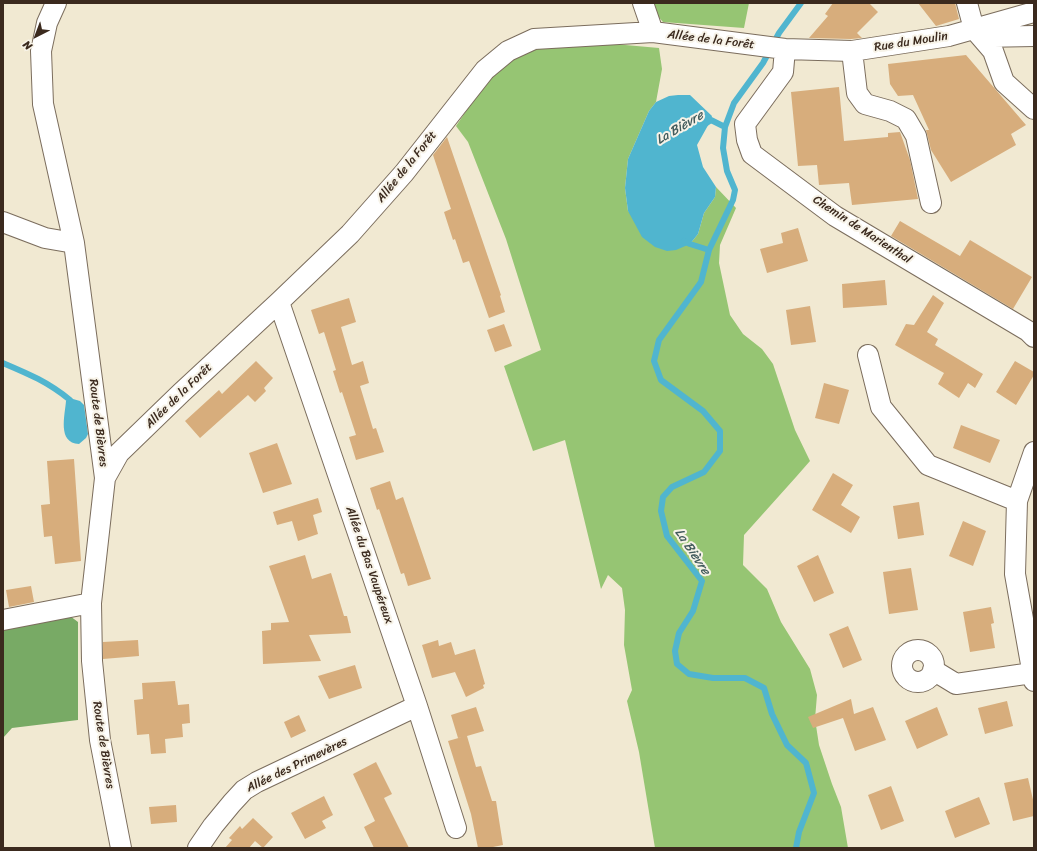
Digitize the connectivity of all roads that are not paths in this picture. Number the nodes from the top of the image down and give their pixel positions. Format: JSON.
{"nodes":[{"id":1,"x":56,"y":3,"type":"edge"},
{"id":2,"x":643,"y":3,"type":"edge"},
{"id":3,"x":967,"y":3,"type":"edge"},
{"id":4,"x":1034,"y":12,"type":"edge"},
{"id":5,"x":653,"y":32,"type":"junction"},
{"id":6,"x":978,"y":33,"type":"junction"},
{"id":7,"x":1034,"y":36,"type":"edge"},
{"id":8,"x":785,"y":49,"type":"junction"},
{"id":9,"x":852,"y":51,"type":"junction"},
{"id":10,"x":1034,"y":109,"type":"edge"},
{"id":11,"x":931,"y":203,"type":"dead end"},
{"id":12,"x":3,"y":222,"type":"edge"},
{"id":13,"x":74,"y":243,"type":"junction"},
{"id":14,"x":279,"y":302,"type":"junction"},
{"id":15,"x":1034,"y":337,"type":"edge"},
{"id":16,"x":868,"y":355,"type":"dead end"},
{"id":17,"x":1034,"y":452,"type":"edge"},
{"id":18,"x":105,"y":478,"type":"junction"},
{"id":19,"x":1017,"y":500,"type":"junction"},
{"id":20,"x":92,"y":603,"type":"junction"},
{"id":21,"x":3,"y":620,"type":"edge"},
{"id":22,"x":933,"y":670,"type":"dead end"},
{"id":23,"x":1033,"y":677,"type":"edge"},
{"id":24,"x":417,"y":706,"type":"junction"},
{"id":25,"x":456,"y":828,"type":"dead end"},
{"id":26,"x":121,"y":848,"type":"edge"},
{"id":27,"x":198,"y":848,"type":"edge"}],
"edges":[{"from":1,"to":13,"type":"street","name":"Route de Bièvres"},
{"from":2,"to":5,"type":"street"},
{"from":3,"to":6,"type":"street"},
{"from":4,"to":6,"type":"street","name":"Rue du Moulin"},
{"from":5,"to":8,"type":"street","name":"Allée de la Forêt"},
{"from":5,"to":14,"type":"street","name":"Allée de la Forêt"},
{"from":6,"to":7,"type":"street","name":"Rue du Moulin"},
{"from":6,"to":9,"type":"street","name":"Rue du Moulin"},
{"from":6,"to":10,"type":"street"},
{"from":8,"to":9,"type":"street","name":"Rue du Moulin"},
{"from":8,"to":15,"type":"street","name":"Chemin de Marienthal"},
{"from":9,"to":11,"type":"street"},
{"from":12,"to":13,"type":"street"},
{"from":13,"to":18,"type":"street","name":"Route de Bièvres"},
{"from":14,"to":18,"type":"street","name":"Allée de la Forêt"},
{"from":14,"to":24,"type":"street","name":"Allée du Bas Vaupéreux"},
{"from":16,"to":19,"type":"street"},
{"from":17,"to":19,"type":"street"},
{"from":18,"to":20,"type":"street","name":"Route de Bièvres"},
{"from":19,"to":23,"type":"street"},
{"from":20,"to":21,"type":"street"},
{"from":20,"to":26,"type":"street","name":"Route de Bièvres"},
{"from":22,"to":23,"type":"street"},
{"from":24,"to":25,"type":"street","name":"Allée du Bas Vaupéreux"},
{"from":24,"to":27,"type":"street","name":"Allée des Primevères"}]}
